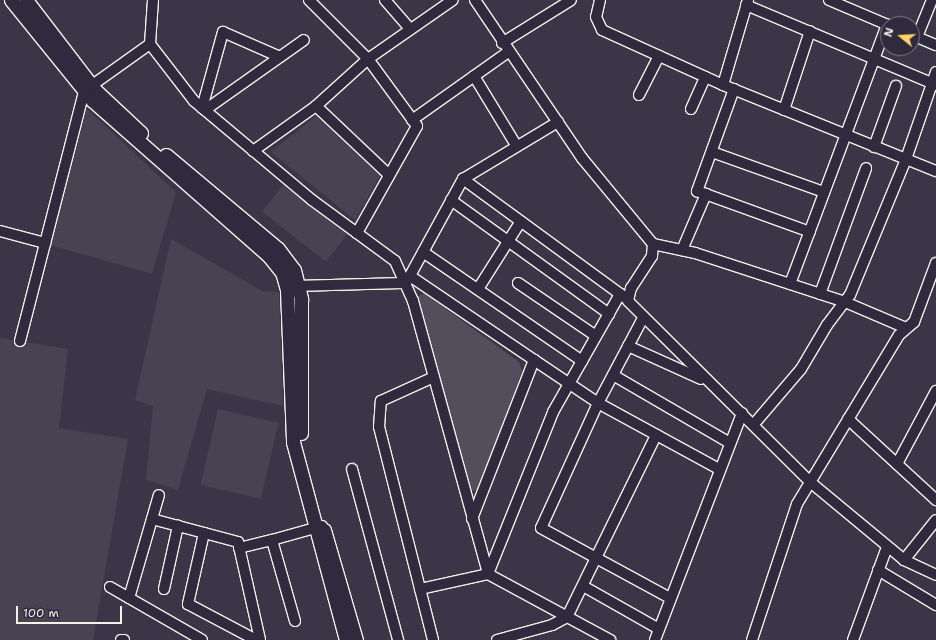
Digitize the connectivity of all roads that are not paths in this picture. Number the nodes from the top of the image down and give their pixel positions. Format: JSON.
{"nodes":[{"id":1,"x":153,"y":0,"type":"edge"},
{"id":2,"x":308,"y":0,"type":"edge"},
{"id":3,"x":385,"y":0,"type":"edge"},
{"id":4,"x":453,"y":0,"type":"edge"},
{"id":5,"x":475,"y":0,"type":"edge"},
{"id":6,"x":571,"y":0,"type":"edge"},
{"id":7,"x":600,"y":0,"type":"edge"},
{"id":8,"x":829,"y":0,"type":"edge"},
{"id":9,"x":17,"y":1,"type":"edge"},
{"id":10,"x":932,"y":1,"type":"edge"},
{"id":11,"x":747,"y":3,"type":"edge"},
{"id":12,"x":880,"y":22,"type":"edge"},
{"id":13,"x":920,"y":24,"type":"edge"},
{"id":14,"x":410,"y":29,"type":"junction"},
{"id":15,"x":810,"y":31,"type":"junction"},
{"id":16,"x":920,"y":38,"type":"edge"},
{"id":17,"x":304,"y":40,"type":"dead end"},
{"id":18,"x":880,"y":43,"type":"edge"},
{"id":19,"x":150,"y":44,"type":"junction"},
{"id":20,"x":936,"y":45,"type":"edge"},
{"id":21,"x":505,"y":48,"type":"junction"},
{"id":22,"x":659,"y":56,"type":"junction"},
{"id":23,"x":280,"y":57,"type":"junction"},
{"id":24,"x":874,"y":57,"type":"junction"},
{"id":25,"x":368,"y":59,"type":"junction"},
{"id":26,"x":936,"y":72,"type":"edge"},
{"id":27,"x":474,"y":76,"type":"junction"},
{"id":28,"x":705,"y":76,"type":"junction"},
{"id":29,"x":934,"y":84,"type":"edge"},
{"id":30,"x":723,"y":85,"type":"junction"},
{"id":31,"x":896,"y":86,"type":"dead end"},
{"id":32,"x":87,"y":88,"type":"junction"},
{"id":33,"x":734,"y":89,"type":"junction"},
{"id":34,"x":639,"y":95,"type":"dead end"},
{"id":35,"x":316,"y":106,"type":"junction"},
{"id":36,"x":203,"y":109,"type":"junction"},
{"id":37,"x":690,"y":109,"type":"dead end"},
{"id":38,"x":784,"y":110,"type":"junction"},
{"id":39,"x":412,"y":120,"type":"junction"},
{"id":40,"x":558,"y":122,"type":"junction"},
{"id":41,"x":846,"y":135,"type":"junction"},
{"id":42,"x":516,"y":145,"type":"junction"},
{"id":43,"x":874,"y":147,"type":"junction"},
{"id":44,"x":253,"y":151,"type":"junction"},
{"id":45,"x":712,"y":152,"type":"junction"},
{"id":46,"x":906,"y":159,"type":"junction"},
{"id":47,"x":866,"y":168,"type":"dead end"},
{"id":48,"x":936,"y":171,"type":"edge"},
{"id":49,"x":390,"y":175,"type":"junction"},
{"id":50,"x":463,"y":179,"type":"junction"},
{"id":51,"x":824,"y":192,"type":"junction"},
{"id":52,"x":706,"y":194,"type":"junction"},
{"id":53,"x":451,"y":200,"type":"junction"},
{"id":54,"x":521,"y":221,"type":"junction"},
{"id":55,"x":0,"y":231,"type":"edge"},
{"id":56,"x":810,"y":232,"type":"junction"},
{"id":57,"x":356,"y":233,"type":"junction"},
{"id":58,"x":507,"y":241,"type":"junction"},
{"id":59,"x":45,"y":243,"type":"junction"},
{"id":60,"x":653,"y":244,"type":"junction"},
{"id":61,"x":682,"y":250,"type":"junction"},
{"id":62,"x":423,"y":252,"type":"junction"},
{"id":63,"x":936,"y":264,"type":"edge"},
{"id":64,"x":408,"y":279,"type":"junction"},
{"id":65,"x":518,"y":283,"type":"dead end"},
{"id":66,"x":790,"y":284,"type":"junction"},
{"id":67,"x":293,"y":286,"type":"junction"},
{"id":68,"x":478,"y":289,"type":"junction"},
{"id":69,"x":620,"y":294,"type":"junction"},
{"id":70,"x":820,"y":294,"type":"junction"},
{"id":71,"x":628,"y":301,"type":"junction"},
{"id":72,"x":845,"y":302,"type":"junction"},
{"id":73,"x":608,"y":314,"type":"junction"},
{"id":74,"x":643,"y":318,"type":"junction"},
{"id":75,"x":906,"y":328,"type":"junction"},
{"id":76,"x":596,"y":336,"type":"junction"},
{"id":77,"x":20,"y":341,"type":"dead end"},
{"id":78,"x":628,"y":346,"type":"junction"},
{"id":79,"x":534,"y":360,"type":"junction"},
{"id":80,"x":582,"y":361,"type":"junction"},
{"id":81,"x":613,"y":375,"type":"junction"},
{"id":82,"x":434,"y":376,"type":"junction"},
{"id":83,"x":708,"y":382,"type":"junction"},
{"id":84,"x":570,"y":384,"type":"junction"},
{"id":85,"x":936,"y":391,"type":"edge"},
{"id":86,"x":598,"y":403,"type":"junction"},
{"id":87,"x":742,"y":413,"type":"junction"},
{"id":88,"x":848,"y":419,"type":"junction"},
{"id":89,"x":754,"y":424,"type":"junction"},
{"id":90,"x":656,"y":435,"type":"junction"},
{"id":91,"x":730,"y":443,"type":"junction"},
{"id":92,"x":897,"y":464,"type":"junction"},
{"id":93,"x":352,"y":469,"type":"dead end"},
{"id":94,"x":719,"y":469,"type":"junction"},
{"id":95,"x":809,"y":481,"type":"junction"},
{"id":96,"x":159,"y":495,"type":"dead end"},
{"id":97,"x":936,"y":500,"type":"edge"},
{"id":98,"x":152,"y":519,"type":"junction"},
{"id":99,"x":472,"y":519,"type":"junction"},
{"id":100,"x":936,"y":520,"type":"edge"},
{"id":101,"x":178,"y":526,"type":"junction"},
{"id":102,"x":319,"y":527,"type":"junction"},
{"id":103,"x":204,"y":533,"type":"junction"},
{"id":104,"x":272,"y":540,"type":"junction"},
{"id":105,"x":887,"y":547,"type":"junction"},
{"id":106,"x":239,"y":548,"type":"junction"},
{"id":107,"x":597,"y":559,"type":"junction"},
{"id":108,"x":904,"y":560,"type":"junction"},
{"id":109,"x":878,"y":570,"type":"junction"},
{"id":110,"x":488,"y":574,"type":"junction"},
{"id":111,"x":936,"y":575,"type":"edge"},
{"id":112,"x":583,"y":586,"type":"junction"},
{"id":113,"x":110,"y":588,"type":"dead end"},
{"id":114,"x":164,"y":589,"type":"dead end"},
{"id":115,"x":420,"y":589,"type":"junction"},
{"id":116,"x":129,"y":598,"type":"junction"},
{"id":117,"x":670,"y":598,"type":"junction"},
{"id":118,"x":936,"y":605,"type":"edge"},
{"id":119,"x":567,"y":617,"type":"junction"},
{"id":120,"x":295,"y":621,"type":"dead end"},
{"id":121,"x":659,"y":629,"type":"junction"},
{"id":122,"x":601,"y":637,"type":"edge"},
{"id":123,"x":202,"y":640,"type":"edge"},
{"id":124,"x":256,"y":640,"type":"edge"},
{"id":125,"x":260,"y":640,"type":"edge"},
{"id":126,"x":346,"y":640,"type":"edge"},
{"id":127,"x":356,"y":640,"type":"edge"},
{"id":128,"x":398,"y":640,"type":"edge"},
{"id":129,"x":433,"y":640,"type":"edge"},
{"id":130,"x":497,"y":640,"type":"edge"},
{"id":131,"x":610,"y":640,"type":"edge"},
{"id":132,"x":655,"y":640,"type":"edge"},
{"id":133,"x":752,"y":640,"type":"edge"},
{"id":134,"x":853,"y":640,"type":"edge"}],
"edges":[{"from":1,"to":19,"type":"street"},
{"from":2,"to":25,"type":"street"},
{"from":3,"to":14,"type":"street"},
{"from":4,"to":14,"type":"street"},
{"from":5,"to":21,"type":"street"},
{"from":6,"to":21,"type":"street"},
{"from":7,"to":22,"type":"street"},
{"from":8,"to":12,"type":"street"},
{"from":9,"to":32,"type":"main road"},
{"from":10,"to":13,"type":"street"},
{"from":11,"to":15,"type":"street"},
{"from":11,"to":30,"type":"street"},
{"from":14,"to":25,"type":"street"},
{"from":15,"to":24,"type":"street"},
{"from":15,"to":38,"type":"street"},
{"from":16,"to":20,"type":"street"},
{"from":17,"to":23,"type":"street"},
{"from":18,"to":24,"type":"street"},
{"from":19,"to":32,"type":"street"},
{"from":19,"to":36,"type":"street"},
{"from":21,"to":27,"type":"street"},
{"from":21,"to":40,"type":"street"},
{"from":22,"to":28,"type":"street"},
{"from":22,"to":34,"type":"street"},
{"from":23,"to":36,"type":"street"},
{"from":23,"to":36,"type":"street"},
{"from":24,"to":29,"type":"street"},
{"from":24,"to":41,"type":"street"},
{"from":25,"to":35,"type":"street"},
{"from":25,"to":39,"type":"street"},
{"from":26,"to":29,"type":"street"},
{"from":27,"to":39,"type":"street"},
{"from":27,"to":42,"type":"street"},
{"from":28,"to":30,"type":"street"},
{"from":28,"to":37,"type":"street"},
{"from":29,"to":46,"type":"street"},
{"from":30,"to":33,"type":"street"},
{"from":31,"to":43,"type":"street"},
{"from":32,"to":59,"type":"street"},
{"from":32,"to":67,"type":"main road"},
{"from":33,"to":38,"type":"street"},
{"from":33,"to":45,"type":"street"},
{"from":35,"to":44,"type":"street"},
{"from":35,"to":49,"type":"street"},
{"from":36,"to":44,"type":"street"},
{"from":38,"to":41,"type":"street"},
{"from":39,"to":49,"type":"street"},
{"from":40,"to":42,"type":"street"},
{"from":40,"to":60,"type":"street"},
{"from":41,"to":43,"type":"street"},
{"from":41,"to":51,"type":"street"},
{"from":42,"to":50,"type":"street"},
{"from":43,"to":46,"type":"street"},
{"from":44,"to":57,"type":"street"},
{"from":45,"to":51,"type":"street"},
{"from":45,"to":52,"type":"street"},
{"from":46,"to":48,"type":"street"},
{"from":46,"to":72,"type":"street"},
{"from":47,"to":70,"type":"street"},
{"from":49,"to":57,"type":"street"},
{"from":50,"to":53,"type":"street"},
{"from":50,"to":54,"type":"street"},
{"from":51,"to":56,"type":"street"},
{"from":52,"to":56,"type":"street"},
{"from":52,"to":61,"type":"street"},
{"from":53,"to":58,"type":"street"},
{"from":53,"to":62,"type":"street"},
{"from":54,"to":58,"type":"street"},
{"from":54,"to":69,"type":"street"},
{"from":55,"to":59,"type":"street"},
{"from":56,"to":66,"type":"street"},
{"from":57,"to":64,"type":"street"},
{"from":58,"to":68,"type":"street"},
{"from":58,"to":73,"type":"street"},
{"from":59,"to":77,"type":"street"},
{"from":60,"to":61,"type":"street"},
{"from":60,"to":71,"type":"street"},
{"from":61,"to":66,"type":"street"},
{"from":62,"to":64,"type":"street"},
{"from":62,"to":68,"type":"street"},
{"from":63,"to":75,"type":"street"},
{"from":64,"to":67,"type":"street"},
{"from":64,"to":79,"type":"street"},
{"from":64,"to":82,"type":"street"},
{"from":65,"to":76,"type":"street"},
{"from":66,"to":70,"type":"street"},
{"from":67,"to":102,"type":"main road"},
{"from":68,"to":80,"type":"street"},
{"from":69,"to":71,"type":"street"},
{"from":69,"to":73,"type":"street"},
{"from":70,"to":72,"type":"street"},
{"from":71,"to":74,"type":"street"},
{"from":72,"to":75,"type":"street"},
{"from":72,"to":89,"type":"street"},
{"from":73,"to":76,"type":"street"},
{"from":74,"to":78,"type":"street"},
{"from":74,"to":83,"type":"street"},
{"from":75,"to":88,"type":"street"},
{"from":76,"to":80,"type":"street"},
{"from":78,"to":81,"type":"street"},
{"from":78,"to":83,"type":"street"},
{"from":79,"to":84,"type":"street"},
{"from":79,"to":99,"type":"street"},
{"from":80,"to":84,"type":"street"},
{"from":81,"to":86,"type":"street"},
{"from":81,"to":91,"type":"street"},
{"from":82,"to":99,"type":"street"},
{"from":82,"to":115,"type":"street"},
{"from":83,"to":87,"type":"street"},
{"from":84,"to":86,"type":"street"},
{"from":84,"to":110,"type":"street"},
{"from":85,"to":92,"type":"street"},
{"from":86,"to":90,"type":"street"},
{"from":86,"to":107,"type":"street"},
{"from":87,"to":89,"type":"street"},
{"from":87,"to":91,"type":"street"},
{"from":88,"to":92,"type":"street"},
{"from":88,"to":95,"type":"street"},
{"from":89,"to":95,"type":"street"},
{"from":90,"to":94,"type":"street"},
{"from":90,"to":107,"type":"street"},
{"from":91,"to":94,"type":"street"},
{"from":92,"to":97,"type":"street"},
{"from":93,"to":128,"type":"street"},
{"from":94,"to":117,"type":"street"},
{"from":95,"to":105,"type":"street"},
{"from":95,"to":133,"type":"street"},
{"from":96,"to":98,"type":"street"},
{"from":98,"to":101,"type":"street"},
{"from":98,"to":116,"type":"street"},
{"from":99,"to":110,"type":"street"},
{"from":100,"to":108,"type":"street"},
{"from":101,"to":103,"type":"street"},
{"from":101,"to":114,"type":"street"},
{"from":102,"to":104,"type":"street"},
{"from":102,"to":126,"type":"main road"},
{"from":102,"to":127,"type":"main road"},
{"from":103,"to":106,"type":"street"},
{"from":103,"to":124,"type":"street"},
{"from":104,"to":106,"type":"street"},
{"from":104,"to":120,"type":"street"},
{"from":105,"to":108,"type":"street"},
{"from":105,"to":109,"type":"street"},
{"from":106,"to":125,"type":"street"},
{"from":107,"to":112,"type":"street"},
{"from":107,"to":117,"type":"street"},
{"from":108,"to":111,"type":"street"},
{"from":109,"to":118,"type":"street"},
{"from":109,"to":134,"type":"street"},
{"from":110,"to":115,"type":"street"},
{"from":110,"to":119,"type":"street"},
{"from":112,"to":119,"type":"street"},
{"from":112,"to":121,"type":"street"},
{"from":113,"to":116,"type":"street"},
{"from":115,"to":129,"type":"street"},
{"from":116,"to":123,"type":"street"},
{"from":117,"to":121,"type":"street"},
{"from":119,"to":122,"type":"street"},
{"from":119,"to":130,"type":"street"},
{"from":121,"to":132,"type":"street"},
{"from":122,"to":131,"type":"street"}]}
